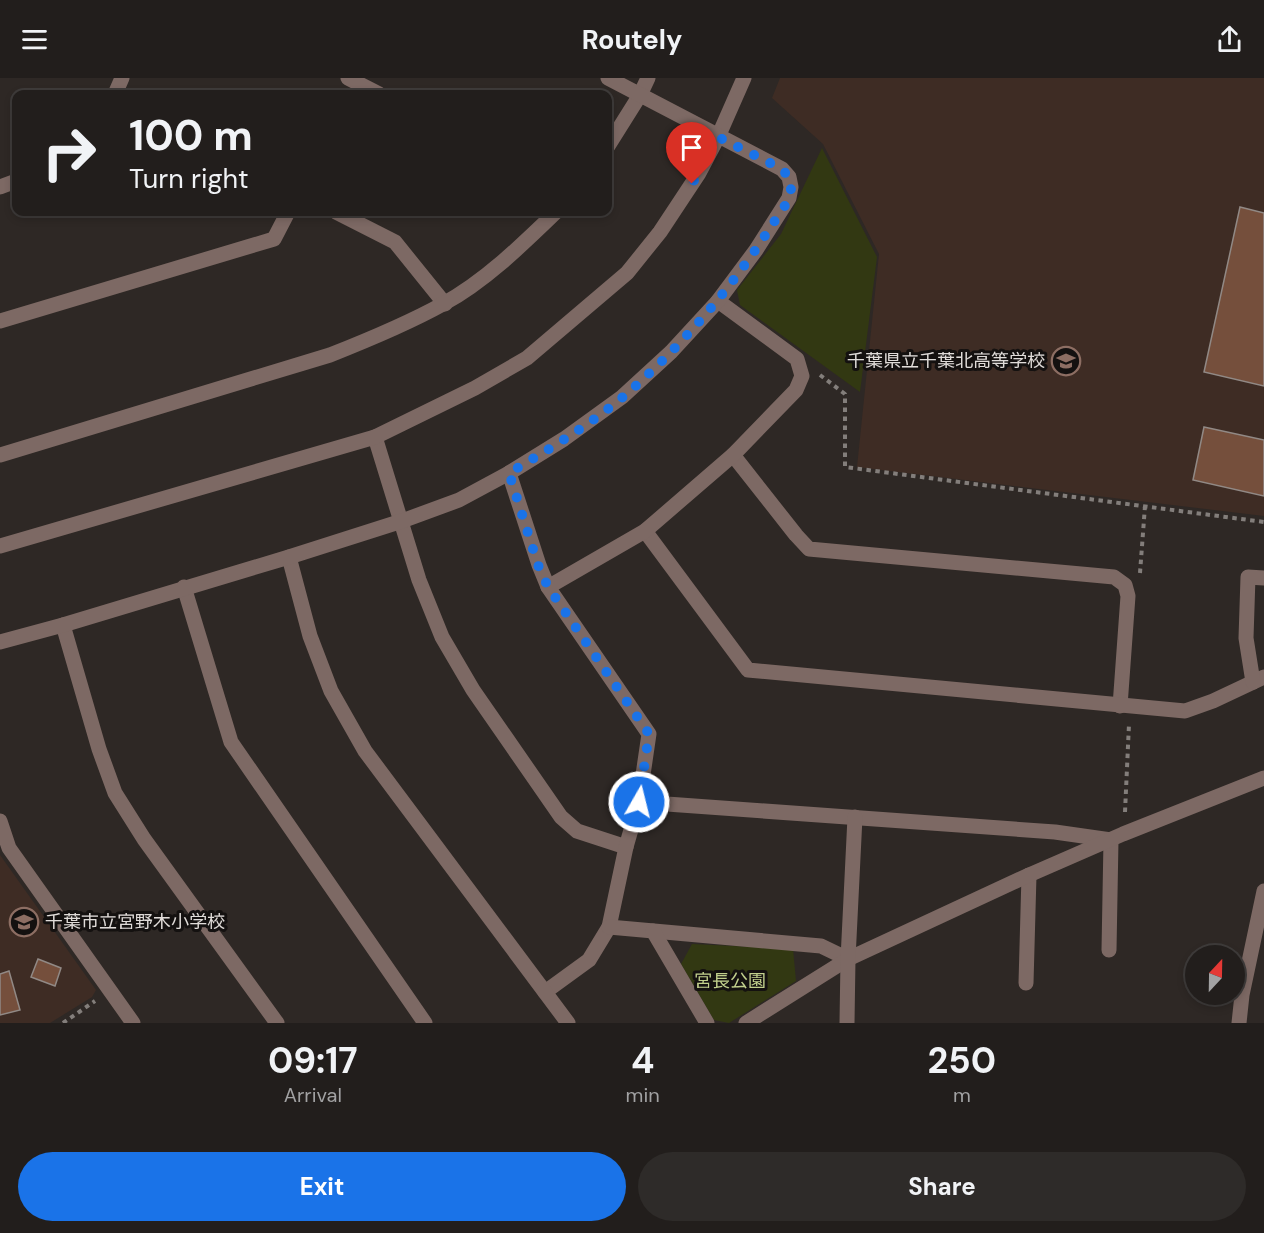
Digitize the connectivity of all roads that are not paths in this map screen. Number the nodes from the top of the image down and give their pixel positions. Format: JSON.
{"nodes":[{"id":1,"x":348,"y":78,"type":"edge"},
{"id":2,"x":608,"y":78,"type":"edge"},
{"id":3,"x":648,"y":78,"type":"edge"},
{"id":4,"x":744,"y":78,"type":"edge"},
{"id":5,"x":371,"y":90,"type":"edge"},
{"id":6,"x":640,"y":95,"type":"junction"},
{"id":7,"x":718,"y":137,"type":"junction"},
{"id":8,"x":612,"y":140,"type":"edge"},
{"id":9,"x":286,"y":216,"type":"edge"},
{"id":10,"x":344,"y":216,"type":"edge"},
{"id":11,"x":552,"y":216,"type":"edge"},
{"id":12,"x":718,"y":301,"type":"junction"},
{"id":13,"x":445,"y":304,"type":"junction"},
{"id":14,"x":0,"y":321,"type":"edge"},
{"id":15,"x":375,"y":437,"type":"junction"},
{"id":16,"x":0,"y":455,"type":"edge"},
{"id":17,"x":733,"y":455,"type":"junction"},
{"id":18,"x":509,"y":473,"type":"junction"},
{"id":19,"x":402,"y":521,"type":"junction"},
{"id":20,"x":645,"y":531,"type":"junction"},
{"id":21,"x":0,"y":546,"type":"edge"},
{"id":22,"x":289,"y":557,"type":"junction"},
{"id":23,"x":1264,"y":578,"type":"edge"},
{"id":24,"x":184,"y":587,"type":"junction"},
{"id":25,"x":548,"y":587,"type":"junction"},
{"id":26,"x":63,"y":625,"type":"junction"},
{"id":27,"x":0,"y":642,"type":"edge"},
{"id":28,"x":1259,"y":680,"type":"edge"},
{"id":29,"x":1125,"y":706,"type":"junction"},
{"id":30,"x":1264,"y":778,"type":"edge"},
{"id":31,"x":639,"y":802,"type":"junction"},
{"id":32,"x":855,"y":817,"type":"junction"},
{"id":33,"x":0,"y":821,"type":"edge"},
{"id":34,"x":1117,"y":837,"type":"junction"},
{"id":35,"x":626,"y":847,"type":"junction"},
{"id":36,"x":1029,"y":874,"type":"junction"},
{"id":37,"x":1264,"y":891,"type":"edge"},
{"id":38,"x":609,"y":927,"type":"junction"},
{"id":39,"x":653,"y":931,"type":"junction"},
{"id":40,"x":1109,"y":950,"type":"dead end"},
{"id":41,"x":848,"y":959,"type":"junction"},
{"id":42,"x":1026,"y":983,"type":"dead end"},
{"id":43,"x":545,"y":992,"type":"junction"},
{"id":44,"x":134,"y":1023,"type":"edge"},
{"id":45,"x":277,"y":1023,"type":"edge"},
{"id":46,"x":425,"y":1023,"type":"edge"},
{"id":47,"x":568,"y":1023,"type":"edge"},
{"id":48,"x":707,"y":1023,"type":"edge"},
{"id":49,"x":746,"y":1023,"type":"edge"},
{"id":50,"x":847,"y":1023,"type":"edge"},
{"id":51,"x":1239,"y":1023,"type":"edge"}],
"edges":[{"from":1,"to":5,"type":"street"},
{"from":2,"to":6,"type":"street"},
{"from":3,"to":6,"type":"street"},
{"from":4,"to":7,"type":"street"},
{"from":6,"to":7,"type":"street"},
{"from":6,"to":8,"type":"street"},
{"from":7,"to":12,"type":"street"},
{"from":7,"to":15,"type":"street"},
{"from":9,"to":14,"type":"street"},
{"from":10,"to":13,"type":"street"},
{"from":11,"to":13,"type":"street"},
{"from":12,"to":17,"type":"street"},
{"from":12,"to":18,"type":"street"},
{"from":13,"to":16,"type":"street"},
{"from":15,"to":19,"type":"street"},
{"from":15,"to":21,"type":"street"},
{"from":17,"to":20,"type":"street"},
{"from":17,"to":29,"type":"street"},
{"from":18,"to":19,"type":"street"},
{"from":18,"to":25,"type":"street"},
{"from":19,"to":22,"type":"street"},
{"from":19,"to":35,"type":"street"},
{"from":20,"to":25,"type":"street"},
{"from":20,"to":29,"type":"street"},
{"from":22,"to":24,"type":"street"},
{"from":22,"to":43,"type":"street"},
{"from":23,"to":28,"type":"street"},
{"from":24,"to":26,"type":"street"},
{"from":24,"to":46,"type":"street"},
{"from":25,"to":31,"type":"street"},
{"from":26,"to":27,"type":"street"},
{"from":26,"to":45,"type":"street"},
{"from":28,"to":29,"type":"street"},
{"from":30,"to":34,"type":"street"},
{"from":31,"to":32,"type":"street"},
{"from":31,"to":35,"type":"street"},
{"from":32,"to":34,"type":"street"},
{"from":32,"to":41,"type":"street"},
{"from":33,"to":44,"type":"street"},
{"from":34,"to":36,"type":"street"},
{"from":34,"to":40,"type":"street"},
{"from":35,"to":38,"type":"street"},
{"from":36,"to":41,"type":"street"},
{"from":36,"to":42,"type":"street"},
{"from":37,"to":51,"type":"street"},
{"from":38,"to":39,"type":"street"},
{"from":38,"to":43,"type":"street"},
{"from":39,"to":41,"type":"street"},
{"from":39,"to":48,"type":"street"},
{"from":41,"to":49,"type":"street"},
{"from":41,"to":50,"type":"street"},
{"from":43,"to":47,"type":"street"}]}
